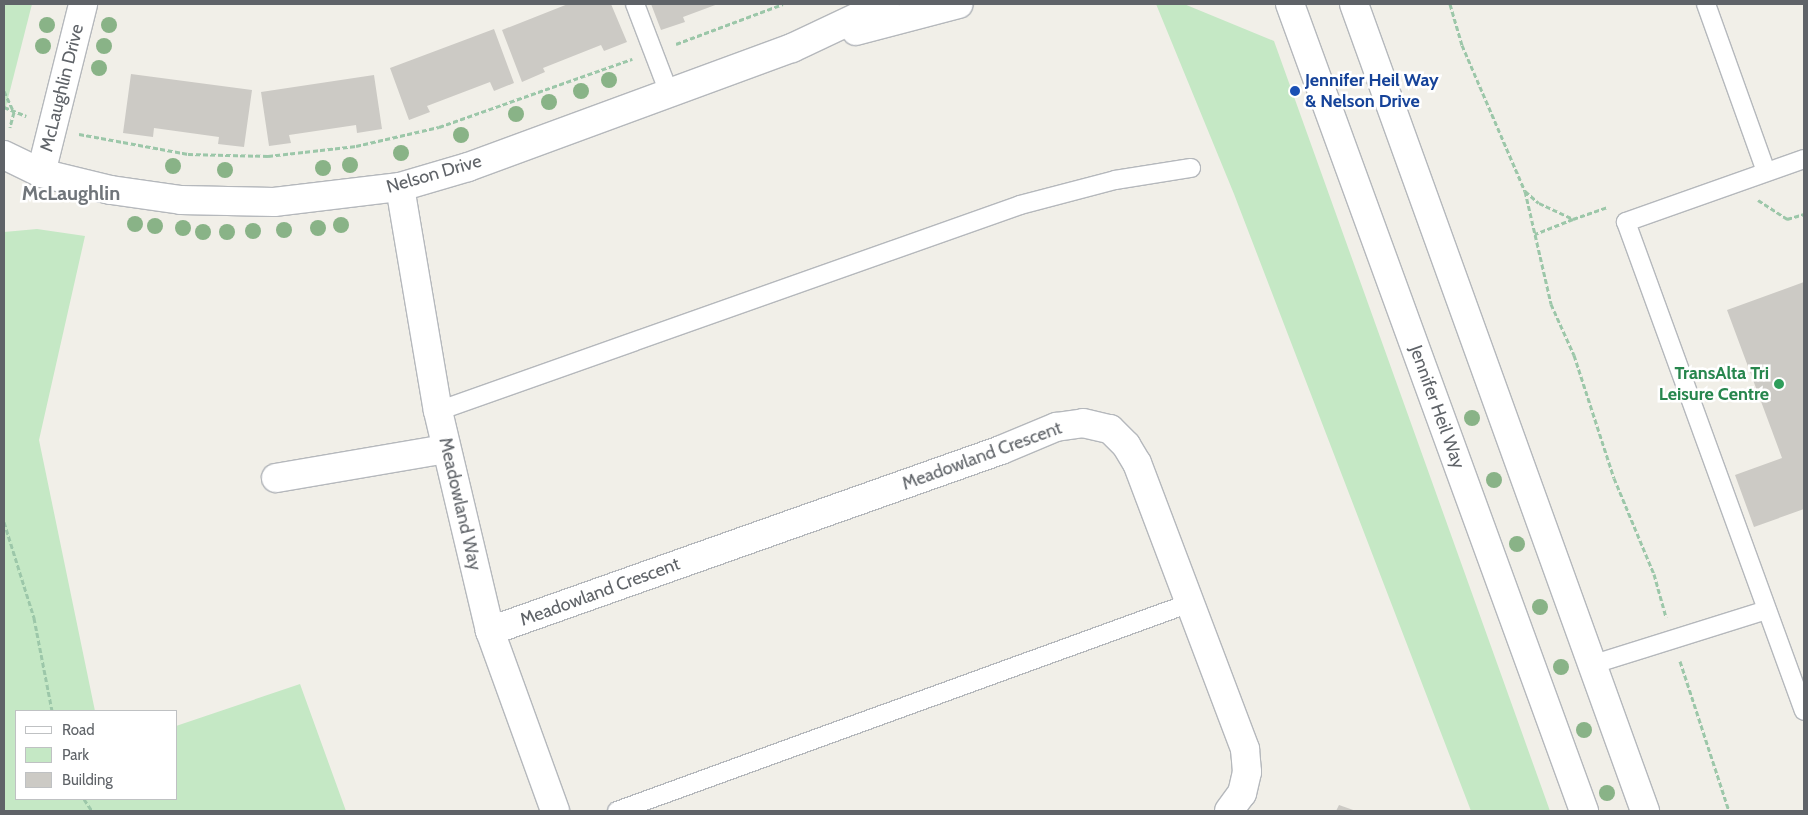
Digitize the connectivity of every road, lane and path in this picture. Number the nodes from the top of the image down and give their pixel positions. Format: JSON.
{"nodes":[{"id":1,"x":83,"y":4,"type":"edge"},
{"id":2,"x":635,"y":4,"type":"edge"},
{"id":3,"x":783,"y":4,"type":"edge"},
{"id":4,"x":885,"y":4,"type":"edge"},
{"id":5,"x":959,"y":4,"type":"edge"},
{"id":6,"x":1290,"y":4,"type":"edge"},
{"id":7,"x":1354,"y":4,"type":"edge"},
{"id":8,"x":1450,"y":4,"type":"edge"},
{"id":9,"x":1706,"y":4,"type":"edge"},
{"id":10,"x":792,"y":48,"type":"junction"},
{"id":11,"x":652,"y":53,"type":"junction"},
{"id":12,"x":4,"y":91,"type":"edge"},
{"id":13,"x":669,"y":93,"type":"junction"},
{"id":14,"x":4,"y":107,"type":"edge"},
{"id":15,"x":87,"y":136,"type":"dead end"},
{"id":16,"x":4,"y":155,"type":"edge"},
{"id":17,"x":1804,"y":159,"type":"edge"},
{"id":18,"x":1191,"y":168,"type":"dead end"},
{"id":19,"x":1766,"y":172,"type":"junction"},
{"id":20,"x":41,"y":173,"type":"junction"},
{"id":21,"x":1735,"y":183,"type":"junction"},
{"id":22,"x":400,"y":187,"type":"junction"},
{"id":23,"x":1525,"y":191,"type":"junction"},
{"id":24,"x":1616,"y":204,"type":"dead end"},
{"id":25,"x":1804,"y":214,"type":"edge"},
{"id":26,"x":1573,"y":219,"type":"junction"},
{"id":27,"x":1535,"y":234,"type":"junction"},
{"id":28,"x":438,"y":411,"type":"junction"},
{"id":29,"x":446,"y":449,"type":"junction"},
{"id":30,"x":276,"y":478,"type":"dead end"},
{"id":31,"x":4,"y":522,"type":"edge"},
{"id":32,"x":1190,"y":604,"type":"junction"},
{"id":33,"x":1768,"y":610,"type":"junction"},
{"id":34,"x":490,"y":631,"type":"junction"},
{"id":35,"x":1673,"y":639,"type":"junction"},
{"id":36,"x":1591,"y":665,"type":"junction"},
{"id":37,"x":52,"y":710,"type":"edge"},
{"id":38,"x":1804,"y":711,"type":"edge"},
{"id":39,"x":85,"y":800,"type":"edge"},
{"id":40,"x":92,"y":811,"type":"edge"},
{"id":41,"x":555,"y":811,"type":"edge"},
{"id":42,"x":617,"y":811,"type":"edge"},
{"id":43,"x":1229,"y":811,"type":"edge"},
{"id":44,"x":1584,"y":811,"type":"edge"},
{"id":45,"x":1645,"y":811,"type":"edge"},
{"id":46,"x":1729,"y":811,"type":"edge"}],
"edges":[{"from":1,"to":20,"type":"street","name":"McLaughlin Drive"},
{"from":2,"to":11,"type":"lane"},
{"from":3,"to":11,"type":"path"},
{"from":4,"to":10,"type":"street","name":"Nelson Drive"},
{"from":5,"to":10,"type":"street","name":"Nelson Drive"},
{"from":6,"to":44,"type":"street","name":"Jennifer Heil Way"},
{"from":7,"to":36,"type":"street"},
{"from":8,"to":23,"type":"path"},
{"from":9,"to":19,"type":"lane"},
{"from":10,"to":13,"type":"street","name":"Nelson Drive"},
{"from":11,"to":13,"type":"lane"},
{"from":11,"to":15,"type":"path"},
{"from":12,"to":14,"type":"path"},
{"from":13,"to":22,"type":"street","name":"Nelson Drive"},
{"from":16,"to":20,"type":"street","name":"Nelson Drive"},
{"from":17,"to":19,"type":"lane"},
{"from":18,"to":28,"type":"lane"},
{"from":19,"to":21,"type":"lane"},
{"from":20,"to":22,"type":"street","name":"Nelson Drive"},
{"from":21,"to":25,"type":"path"},
{"from":21,"to":33,"type":"lane"},
{"from":22,"to":28,"type":"street","name":"Meadowland Way"},
{"from":23,"to":26,"type":"path"},
{"from":23,"to":27,"type":"path"},
{"from":24,"to":26,"type":"path"},
{"from":26,"to":27,"type":"path"},
{"from":27,"to":35,"type":"path"},
{"from":28,"to":29,"type":"street","name":"Meadowland Way"},
{"from":29,"to":30,"type":"street"},
{"from":29,"to":34,"type":"street","name":"Meadowland Way"},
{"from":31,"to":37,"type":"path"},
{"from":32,"to":34,"type":"street","name":"Meadowland Crescent"},
{"from":32,"to":42,"type":"lane"},
{"from":32,"to":43,"type":"street","name":"Meadowland Crescent"},
{"from":33,"to":35,"type":"lane"},
{"from":33,"to":38,"type":"lane"},
{"from":34,"to":41,"type":"street","name":"Meadowland Way"},
{"from":35,"to":36,"type":"lane"},
{"from":35,"to":46,"type":"path"},
{"from":36,"to":45,"type":"street"},
{"from":39,"to":40,"type":"path"}]}
